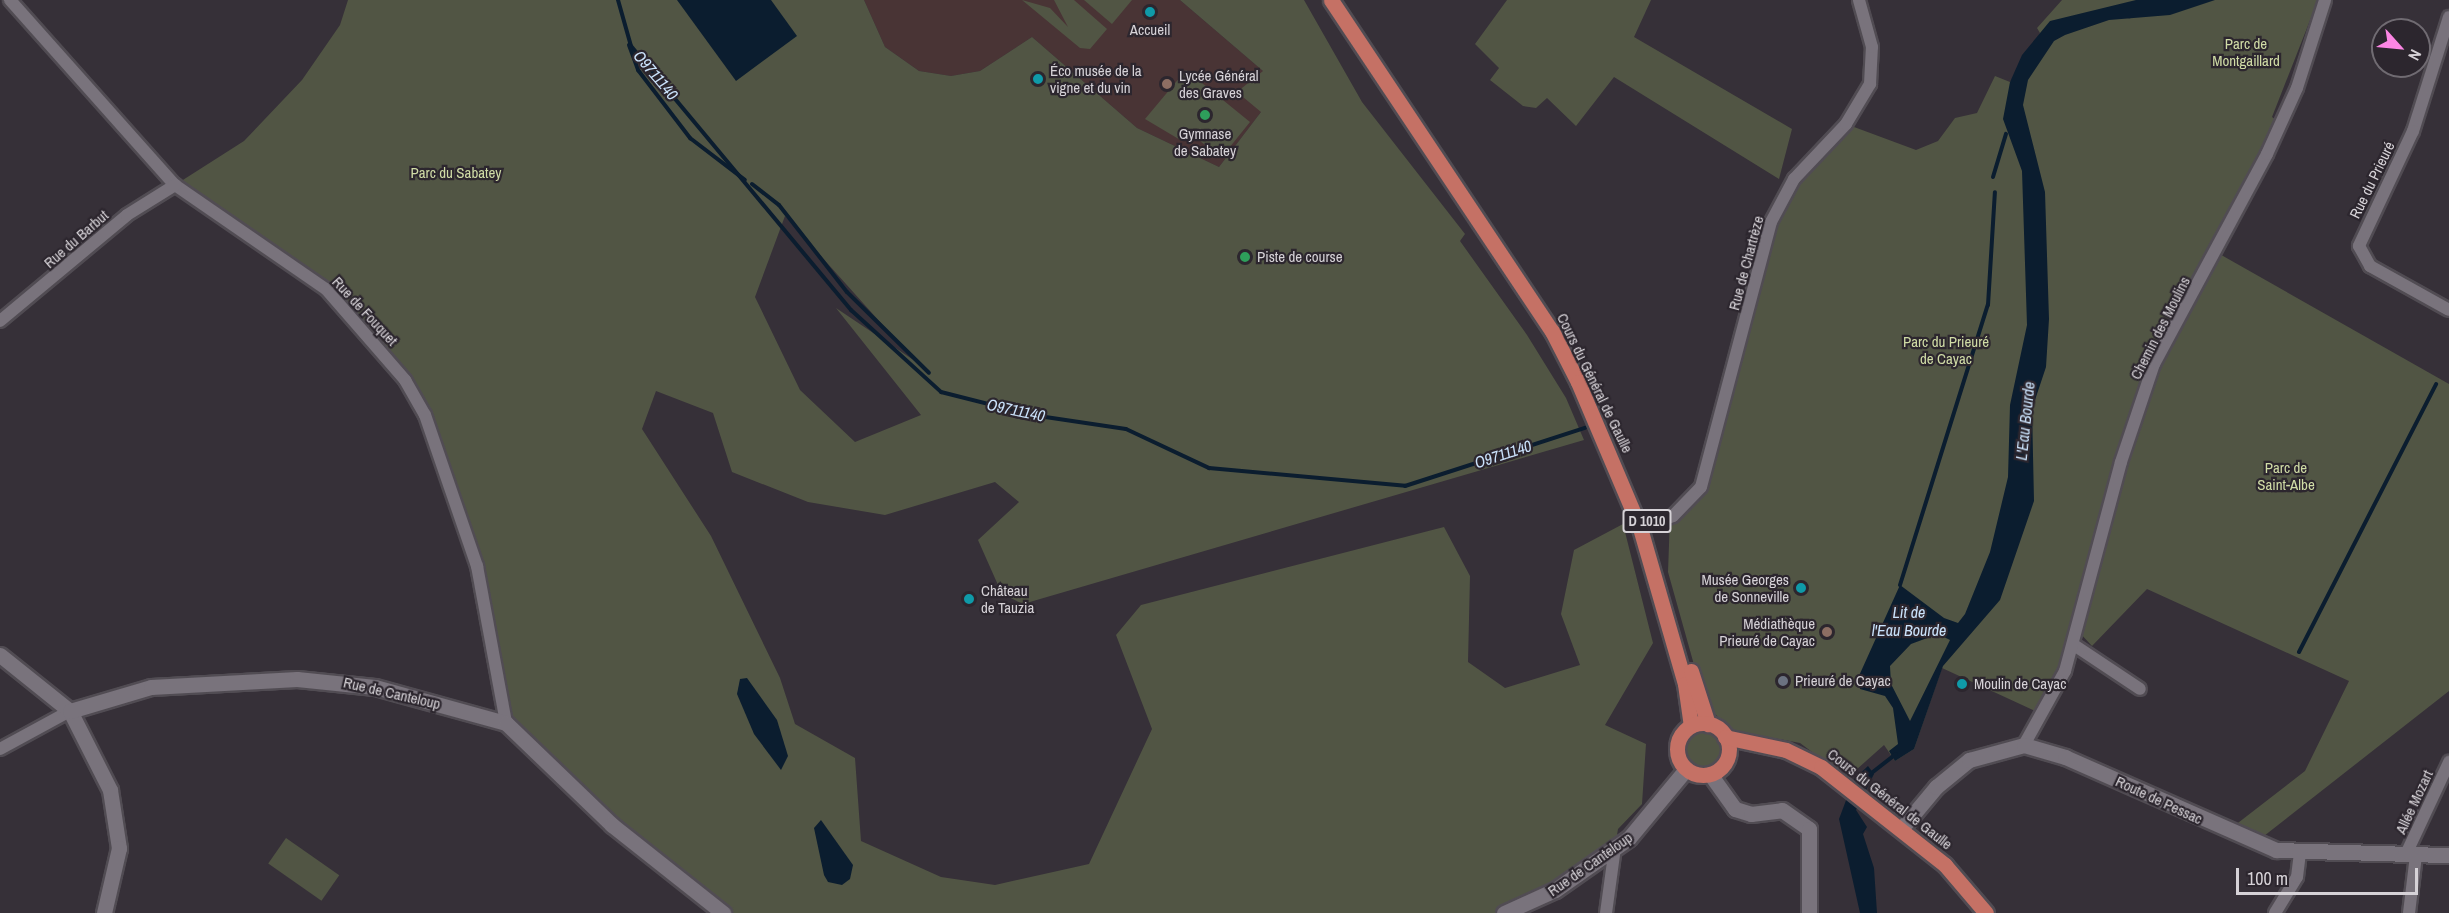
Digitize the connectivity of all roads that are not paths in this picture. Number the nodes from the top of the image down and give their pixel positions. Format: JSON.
{"nodes":[{"id":1,"x":10,"y":0,"type":"edge"},
{"id":2,"x":1331,"y":0,"type":"edge"},
{"id":3,"x":1859,"y":0,"type":"edge"},
{"id":4,"x":2325,"y":0,"type":"edge"},
{"id":5,"x":2449,"y":17,"type":"edge"},
{"id":6,"x":176,"y":185,"type":"junction"},
{"id":7,"x":2449,"y":310,"type":"edge"},
{"id":8,"x":0,"y":321,"type":"edge"},
{"id":9,"x":1644,"y":527,"type":"junction"},
{"id":10,"x":2074,"y":645,"type":"junction"},
{"id":11,"x":0,"y":655,"type":"edge"},
{"id":12,"x":2140,"y":689,"type":"dead end"},
{"id":13,"x":70,"y":711,"type":"junction"},
{"id":14,"x":506,"y":723,"type":"junction"},
{"id":15,"x":1708,"y":724,"type":"junction"},
{"id":16,"x":1691,"y":726,"type":"junction"},
{"id":17,"x":1725,"y":737,"type":"junction"},
{"id":18,"x":1753,"y":746,"type":"junction"},
{"id":19,"x":2024,"y":746,"type":"junction"},
{"id":20,"x":0,"y":749,"type":"edge"},
{"id":21,"x":1728,"y":756,"type":"junction"},
{"id":22,"x":2449,"y":762,"type":"edge"},
{"id":23,"x":1686,"y":769,"type":"junction"},
{"id":24,"x":1710,"y":774,"type":"junction"},
{"id":25,"x":1901,"y":830,"type":"junction"},
{"id":26,"x":1615,"y":848,"type":"junction"},
{"id":27,"x":2300,"y":854,"type":"junction"},
{"id":28,"x":2411,"y":854,"type":"junction"},
{"id":29,"x":2449,"y":855,"type":"edge"},
{"id":30,"x":104,"y":913,"type":"edge"},
{"id":31,"x":723,"y":913,"type":"edge"},
{"id":32,"x":1504,"y":913,"type":"edge"},
{"id":33,"x":1606,"y":913,"type":"edge"},
{"id":34,"x":1809,"y":913,"type":"edge"},
{"id":35,"x":1986,"y":913,"type":"edge"},
{"id":36,"x":2275,"y":913,"type":"edge"},
{"id":37,"x":2409,"y":913,"type":"edge"}],
"edges":[{"from":1,"to":6,"type":"street","name":"Rue de Fouquet"},
{"from":2,"to":9,"type":"main road","name":"Cours du Général de Gaulle","number":"D 1010"},
{"from":3,"to":9,"type":"street","name":"Rue de Chartrèze"},
{"from":4,"to":10,"type":"street","name":"Chemin des Moulins"},
{"from":5,"to":7,"type":"street","name":"Rue du Prieuré"},
{"from":6,"to":8,"type":"street","name":"Rue du Barbut"},
{"from":6,"to":14,"type":"street","name":"Rue de Fouquet"},
{"from":9,"to":15,"type":"main road","number":"D 1010"},
{"from":9,"to":16,"type":"main road","number":"D 1010"},
{"from":10,"to":12,"type":"street"},
{"from":10,"to":19,"type":"street","name":"Chemin des Moulins"},
{"from":11,"to":13,"type":"street"},
{"from":13,"to":14,"type":"street","name":"Rue de Canteloup"},
{"from":13,"to":20,"type":"street","name":"Rue de Canteloup"},
{"from":13,"to":30,"type":"street"},
{"from":14,"to":31,"type":"street","name":"Rue de Canteloup"},
{"from":15,"to":16,"type":"main road"},
{"from":15,"to":17,"type":"main road"},
{"from":16,"to":23,"type":"main road"},
{"from":17,"to":18,"type":"main road","name":"Cours du Général de Gaulle"},
{"from":17,"to":21,"type":"main road"},
{"from":18,"to":21,"type":"main road"},
{"from":18,"to":25,"type":"main road","name":"Cours du Général de Gaulle"},
{"from":19,"to":25,"type":"street","name":"Route de Pessac"},
{"from":19,"to":27,"type":"street","name":"Route de Pessac"},
{"from":21,"to":24,"type":"main road"},
{"from":22,"to":28,"type":"street","name":"Allée Mozart"},
{"from":23,"to":24,"type":"main road"},
{"from":23,"to":26,"type":"street","name":"Rue de Canteloup"},
{"from":24,"to":34,"type":"street"},
{"from":25,"to":35,"type":"main road","name":"Cours du Général de Gaulle"},
{"from":26,"to":32,"type":"street","name":"Rue de Canteloup"},
{"from":26,"to":33,"type":"street"},
{"from":27,"to":28,"type":"street","name":"Route de Pessac"},
{"from":27,"to":36,"type":"street"},
{"from":28,"to":29,"type":"street","name":"Route de Pessac"},
{"from":28,"to":37,"type":"street","name":"Allée Mozart"}]}
